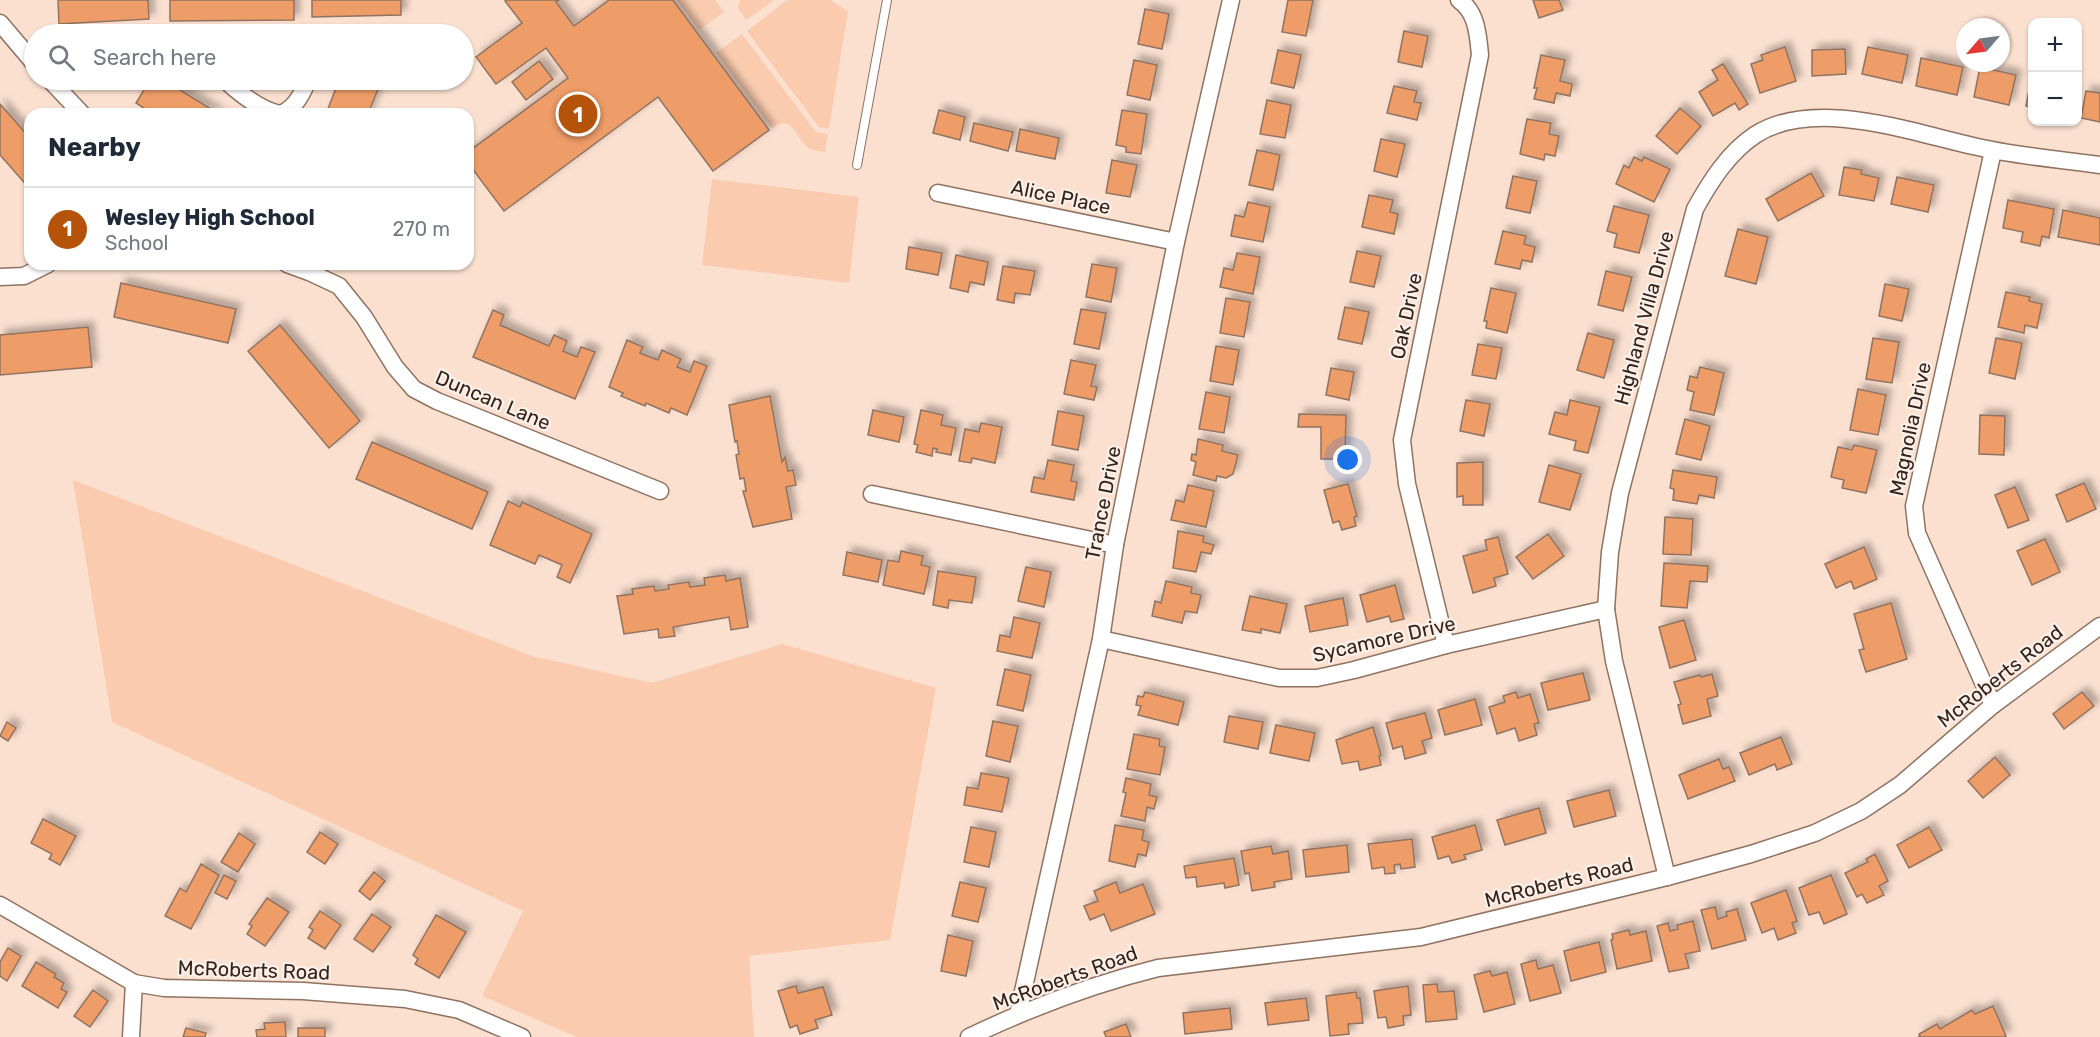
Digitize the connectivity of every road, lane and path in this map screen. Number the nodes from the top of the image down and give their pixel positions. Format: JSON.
{"nodes":[{"id":1,"x":887,"y":0,"type":"edge"},
{"id":2,"x":1231,"y":0,"type":"edge"},
{"id":3,"x":1459,"y":0,"type":"edge"},
{"id":4,"x":0,"y":23,"type":"edge"},
{"id":5,"x":24,"y":48,"type":"edge"},
{"id":6,"x":59,"y":90,"type":"edge"},
{"id":7,"x":237,"y":90,"type":"edge"},
{"id":8,"x":302,"y":90,"type":"edge"},
{"id":9,"x":76,"y":108,"type":"edge"},
{"id":10,"x":266,"y":108,"type":"edge"},
{"id":11,"x":291,"y":108,"type":"edge"},
{"id":12,"x":1993,"y":151,"type":"junction"},
{"id":13,"x":857,"y":165,"type":"dead end"},
{"id":14,"x":2100,"y":165,"type":"edge"},
{"id":15,"x":938,"y":193,"type":"dead end"},
{"id":16,"x":1176,"y":242,"type":"junction"},
{"id":17,"x":36,"y":270,"type":"edge"},
{"id":18,"x":304,"y":270,"type":"edge"},
{"id":19,"x":0,"y":277,"type":"edge"},
{"id":20,"x":660,"y":491,"type":"dead end"},
{"id":21,"x":872,"y":494,"type":"dead end"},
{"id":22,"x":1115,"y":545,"type":"junction"},
{"id":23,"x":1606,"y":609,"type":"junction"},
{"id":24,"x":2100,"y":626,"type":"edge"},
{"id":25,"x":1101,"y":639,"type":"junction"},
{"id":26,"x":1446,"y":645,"type":"junction"},
{"id":27,"x":1993,"y":705,"type":"junction"},
{"id":28,"x":1667,"y":877,"type":"junction"},
{"id":29,"x":0,"y":905,"type":"edge"},
{"id":30,"x":134,"y":983,"type":"junction"},
{"id":31,"x":1018,"y":1014,"type":"junction"},
{"id":32,"x":131,"y":1037,"type":"edge"},
{"id":33,"x":522,"y":1037,"type":"edge"},
{"id":34,"x":969,"y":1037,"type":"edge"}],
"edges":[{"from":1,"to":13,"type":"lane"},
{"from":2,"to":16,"type":"street","name":"Trance Drive"},
{"from":3,"to":26,"type":"street","name":"Oak Drive"},
{"from":4,"to":5,"type":"street"},
{"from":6,"to":9,"type":"street"},
{"from":7,"to":10,"type":"street"},
{"from":8,"to":11,"type":"street"},
{"from":12,"to":14,"type":"street","name":"Highland Villa Drive"},
{"from":12,"to":23,"type":"street","name":"Highland Villa Drive"},
{"from":12,"to":27,"type":"street","name":"Magnolia Drive"},
{"from":15,"to":16,"type":"street","name":"Alice Place"},
{"from":16,"to":22,"type":"street","name":"Trance Drive"},
{"from":17,"to":19,"type":"street"},
{"from":18,"to":20,"type":"street","name":"Duncan Lane"},
{"from":21,"to":22,"type":"street"},
{"from":22,"to":25,"type":"street","name":"Trance Drive"},
{"from":23,"to":26,"type":"street","name":"Sycamore Drive"},
{"from":23,"to":28,"type":"street","name":"Highland Villa Drive"},
{"from":24,"to":27,"type":"street","name":"McRoberts Road"},
{"from":25,"to":26,"type":"street","name":"Sycamore Drive"},
{"from":25,"to":31,"type":"street","name":"Trance Drive"},
{"from":27,"to":28,"type":"street","name":"McRoberts Road"},
{"from":28,"to":31,"type":"street","name":"McRoberts Road"},
{"from":29,"to":30,"type":"street","name":"McRoberts Road"},
{"from":30,"to":32,"type":"street"},
{"from":30,"to":33,"type":"street","name":"McRoberts Road"},
{"from":31,"to":34,"type":"street","name":"McRoberts Road"}]}
